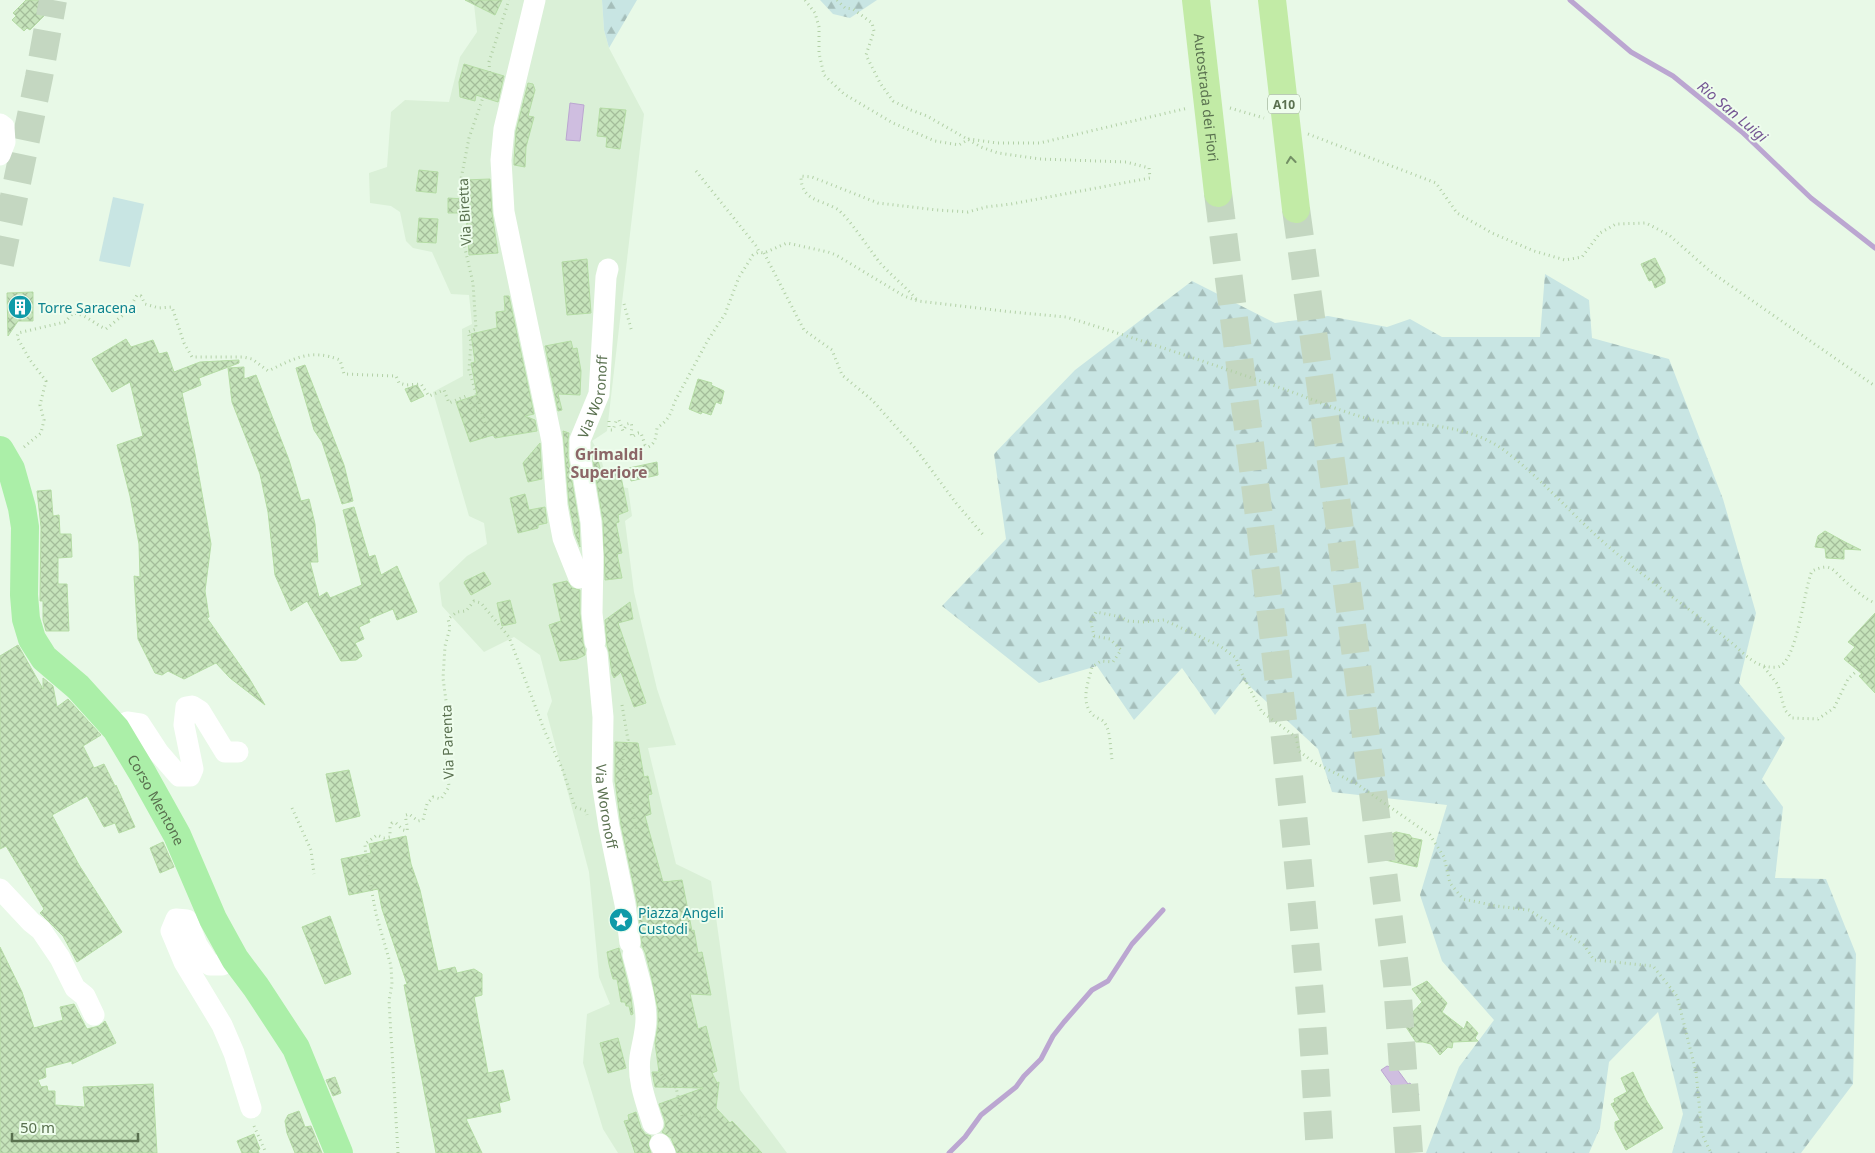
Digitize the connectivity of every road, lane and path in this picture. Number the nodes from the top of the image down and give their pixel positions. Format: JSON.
{"nodes":[{"id":1,"x":509,"y":0,"type":"edge"},
{"id":2,"x":535,"y":0,"type":"edge"},
{"id":3,"x":805,"y":0,"type":"edge"},
{"id":4,"x":837,"y":0,"type":"edge"},
{"id":5,"x":1196,"y":0,"type":"edge"},
{"id":6,"x":1272,"y":0,"type":"edge"},
{"id":7,"x":1224,"y":107,"type":"dead end"},
{"id":8,"x":1196,"y":108,"type":"dead end"},
{"id":9,"x":1269,"y":119,"type":"dead end"},
{"id":10,"x":0,"y":124,"type":"edge"},
{"id":11,"x":1306,"y":133,"type":"dead end"},
{"id":12,"x":969,"y":139,"type":"junction"},
{"id":13,"x":0,"y":155,"type":"edge"},
{"id":14,"x":696,"y":171,"type":"dead end"},
{"id":15,"x":1218,"y":193,"type":"tunnel mouth"},
{"id":16,"x":1296,"y":209,"type":"tunnel mouth"},
{"id":17,"x":761,"y":252,"type":"junction"},
{"id":18,"x":608,"y":269,"type":"dead end"},
{"id":19,"x":918,"y":301,"type":"junction"},
{"id":20,"x":1875,"y":386,"type":"edge"},
{"id":21,"x":481,"y":410,"type":"junction"},
{"id":22,"x":592,"y":413,"type":"junction"},
{"id":23,"x":485,"y":423,"type":"dead end"},
{"id":24,"x":12,"y":449,"type":"edge"},
{"id":25,"x":985,"y":537,"type":"dead end"},
{"id":26,"x":579,"y":578,"type":"dead end"},
{"id":27,"x":1875,"y":603,"type":"edge"},
{"id":28,"x":1874,"y":660,"type":"edge"},
{"id":29,"x":1764,"y":666,"type":"junction"},
{"id":30,"x":601,"y":684,"type":"junction"},
{"id":31,"x":116,"y":729,"type":"junction"},
{"id":32,"x":238,"y":752,"type":"dead end"},
{"id":33,"x":1112,"y":759,"type":"dead end"},
{"id":34,"x":292,"y":808,"type":"dead end"},
{"id":35,"x":588,"y":817,"type":"dead end"},
{"id":36,"x":634,"y":836,"type":"dead end"},
{"id":37,"x":314,"y":874,"type":"dead end"},
{"id":38,"x":0,"y":889,"type":"edge"},
{"id":39,"x":235,"y":959,"type":"junction"},
{"id":40,"x":94,"y":1015,"type":"dead end"},
{"id":41,"x":657,"y":1065,"type":"dead end"},
{"id":42,"x":251,"y":1108,"type":"joint"},
{"id":43,"x":707,"y":1116,"type":"dead end"},
{"id":44,"x":653,"y":1124,"type":"dead end"},
{"id":45,"x":266,"y":1153,"type":"edge"},
{"id":46,"x":339,"y":1153,"type":"edge"},
{"id":47,"x":398,"y":1153,"type":"edge"},
{"id":48,"x":1712,"y":1153,"type":"edge"}],
"edges":[{"from":1,"to":21,"type":"path","name":"Via Biretta"},
{"from":2,"to":26,"type":"street"},
{"from":3,"to":12,"type":"path"},
{"from":4,"to":12,"type":"path"},
{"from":5,"to":15,"type":"highway","name":"Autostrada dei Fiori"},
{"from":16,"to":6,"type":"highway","number":"A10","one_way":true},
{"from":7,"to":9,"type":"path"},
{"from":8,"to":12,"type":"path"},
{"from":10,"to":13,"type":"street"},
{"from":11,"to":20,"type":"path"},
{"from":12,"to":19,"type":"path"},
{"from":14,"to":17,"type":"path"},
{"from":17,"to":19,"type":"path"},
{"from":17,"to":22,"type":"path"},
{"from":17,"to":25,"type":"path"},
{"from":18,"to":22,"type":"street","name":"Via Woronoff"},
{"from":19,"to":29,"type":"path"},
{"from":21,"to":23,"type":"path","name":"Via Biretta"},
{"from":21,"to":24,"type":"path"},
{"from":22,"to":30,"type":"street","name":"Via Woronoff"},
{"from":24,"to":31,"type":"main road","name":"Corso Mentone"},
{"from":27,"to":29,"type":"path"},
{"from":28,"to":29,"type":"path"},
{"from":30,"to":36,"type":"path"},
{"from":30,"to":44,"type":"street","name":"Via Woronoff"},
{"from":31,"to":32,"type":"street"},
{"from":31,"to":39,"type":"main road","name":"Corso Mentone"},
{"from":33,"to":48,"type":"path"},
{"from":34,"to":37,"type":"path"},
{"from":35,"to":47,"type":"path","name":"Via Parenta"},
{"from":38,"to":40,"type":"street"},
{"from":39,"to":42,"type":"street"},
{"from":39,"to":46,"type":"main road","name":"Corso Mentone"},
{"from":41,"to":43,"type":"path"},
{"from":42,"to":45,"type":"path"}]}
